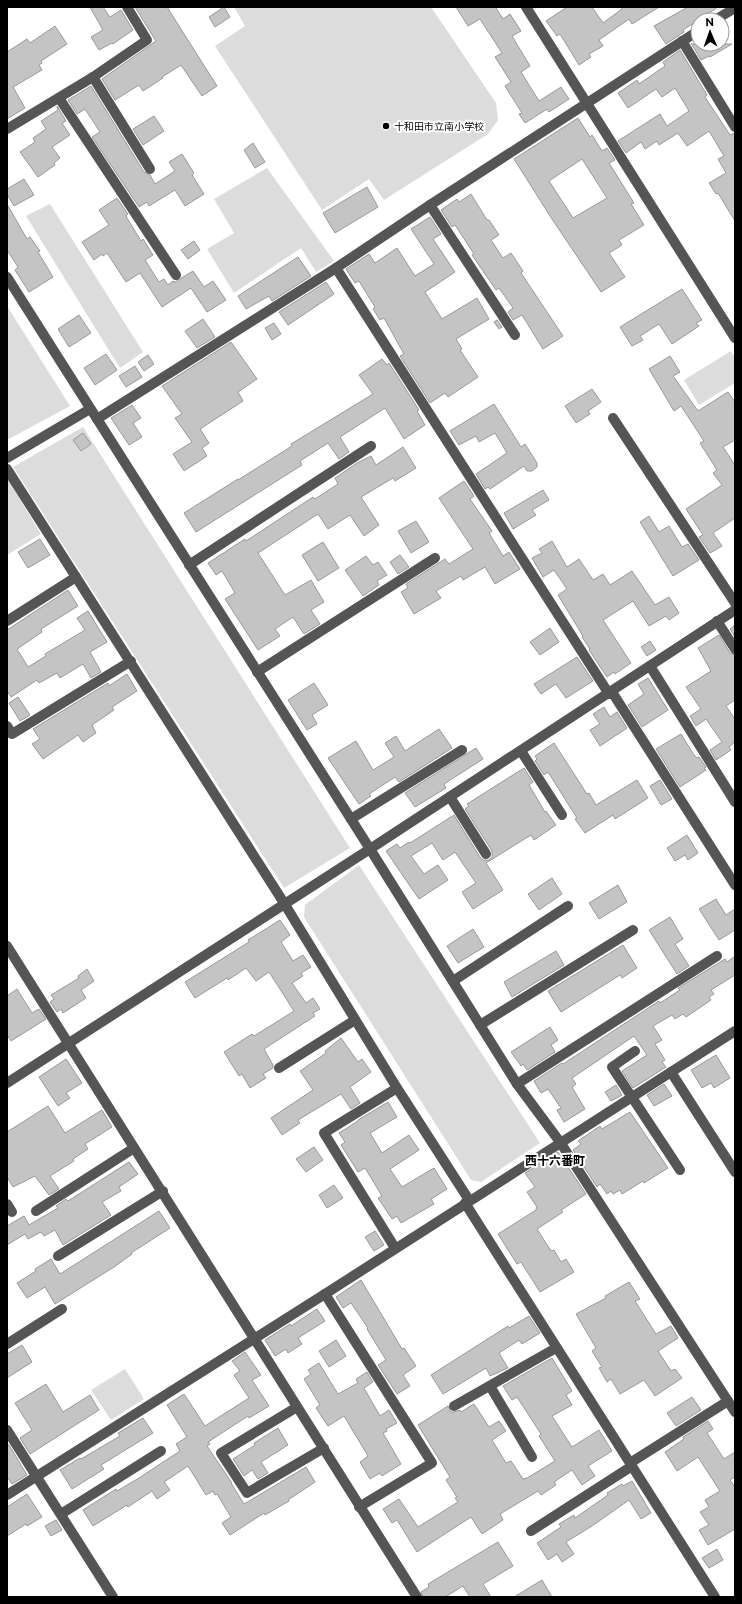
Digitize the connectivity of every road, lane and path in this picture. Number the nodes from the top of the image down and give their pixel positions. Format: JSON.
{"nodes":[{"id":1,"x":127,"y":7,"type":"edge"},
{"id":2,"x":526,"y":7,"type":"edge"},
{"id":3,"x":690,"y":36,"type":"edge"},
{"id":4,"x":682,"y":41,"type":"junction"},
{"id":5,"x":93,"y":77,"type":"junction"},
{"id":6,"x":59,"y":98,"type":"junction"},
{"id":7,"x":588,"y":104,"type":"junction"},
{"id":8,"x":735,"y":127,"type":"edge"},
{"id":9,"x":7,"y":129,"type":"edge"},
{"id":10,"x":150,"y":169,"type":"dead end"},
{"id":11,"x":430,"y":205,"type":"junction"},
{"id":12,"x":336,"y":268,"type":"junction"},
{"id":13,"x":176,"y":275,"type":"dead end"},
{"id":14,"x":7,"y":277,"type":"edge"},
{"id":15,"x":515,"y":335,"type":"dead end"},
{"id":16,"x":735,"y":338,"type":"edge"},
{"id":17,"x":90,"y":408,"type":"junction"},
{"id":18,"x":613,"y":418,"type":"dead end"},
{"id":19,"x":97,"y":419,"type":"junction"},
{"id":20,"x":371,"y":446,"type":"dead end"},
{"id":21,"x":7,"y":458,"type":"edge"},
{"id":22,"x":7,"y":469,"type":"edge"},
{"id":23,"x":435,"y":558,"type":"dead end"},
{"id":24,"x":189,"y":565,"type":"junction"},
{"id":25,"x":76,"y":577,"type":"junction"},
{"id":26,"x":735,"y":603,"type":"edge"},
{"id":27,"x":735,"y":610,"type":"edge"},
{"id":28,"x":7,"y":621,"type":"edge"},
{"id":29,"x":717,"y":622,"type":"junction"},
{"id":30,"x":735,"y":649,"type":"edge"},
{"id":31,"x":131,"y":661,"type":"junction"},
{"id":32,"x":650,"y":666,"type":"junction"},
{"id":33,"x":257,"y":672,"type":"junction"},
{"id":34,"x":610,"y":693,"type":"junction"},
{"id":35,"x":7,"y":726,"type":"edge"},
{"id":36,"x":462,"y":750,"type":"dead end"},
{"id":37,"x":521,"y":751,"type":"junction"},
{"id":38,"x":450,"y":797,"type":"junction"},
{"id":39,"x":735,"y":802,"type":"edge"},
{"id":40,"x":562,"y":815,"type":"dead end"},
{"id":41,"x":351,"y":819,"type":"junction"},
{"id":42,"x":370,"y":849,"type":"junction"},
{"id":43,"x":486,"y":854,"type":"dead end"},
{"id":44,"x":735,"y":885,"type":"edge"},
{"id":45,"x":284,"y":903,"type":"junction"},
{"id":46,"x":568,"y":906,"type":"dead end"},
{"id":47,"x":633,"y":930,"type":"dead end"},
{"id":48,"x":7,"y":946,"type":"edge"},
{"id":49,"x":717,"y":956,"type":"dead end"},
{"id":50,"x":453,"y":981,"type":"junction"},
{"id":51,"x":355,"y":1020,"type":"junction"},
{"id":52,"x":480,"y":1025,"type":"junction"},
{"id":53,"x":735,"y":1031,"type":"edge"},
{"id":54,"x":69,"y":1043,"type":"junction"},
{"id":55,"x":635,"y":1051,"type":"dead end"},
{"id":56,"x":279,"y":1068,"type":"dead end"},
{"id":57,"x":671,"y":1072,"type":"junction"},
{"id":58,"x":8,"y":1080,"type":"edge"},
{"id":59,"x":518,"y":1084,"type":"junction"},
{"id":60,"x":397,"y":1088,"type":"junction"},
{"id":61,"x":633,"y":1097,"type":"junction"},
{"id":62,"x":560,"y":1142,"type":"junction"},
{"id":63,"x":134,"y":1148,"type":"junction"},
{"id":64,"x":680,"y":1170,"type":"dead end"},
{"id":65,"x":735,"y":1172,"type":"edge"},
{"id":66,"x":163,"y":1191,"type":"junction"},
{"id":67,"x":467,"y":1201,"type":"junction"},
{"id":68,"x":36,"y":1211,"type":"dead end"},
{"id":69,"x":395,"y":1248,"type":"junction"},
{"id":70,"x":58,"y":1256,"type":"dead end"},
{"id":71,"x":325,"y":1294,"type":"junction"},
{"id":72,"x":62,"y":1309,"type":"dead end"},
{"id":73,"x":253,"y":1339,"type":"junction"},
{"id":74,"x":7,"y":1344,"type":"edge"},
{"id":75,"x":556,"y":1348,"type":"junction"},
{"id":76,"x":490,"y":1386,"type":"junction"},
{"id":77,"x":728,"y":1401,"type":"junction"},
{"id":78,"x":454,"y":1406,"type":"dead end"},
{"id":79,"x":297,"y":1407,"type":"junction"},
{"id":80,"x":735,"y":1412,"type":"edge"},
{"id":81,"x":8,"y":1432,"type":"edge"},
{"id":82,"x":324,"y":1448,"type":"junction"},
{"id":83,"x":161,"y":1452,"type":"dead end"},
{"id":84,"x":532,"y":1457,"type":"dead end"},
{"id":85,"x":631,"y":1465,"type":"junction"},
{"id":86,"x":37,"y":1476,"type":"junction"},
{"id":87,"x":7,"y":1495,"type":"edge"},
{"id":88,"x":359,"y":1507,"type":"junction"},
{"id":89,"x":61,"y":1514,"type":"junction"},
{"id":90,"x":531,"y":1530,"type":"dead end"},
{"id":91,"x":113,"y":1597,"type":"edge"},
{"id":92,"x":417,"y":1597,"type":"edge"},
{"id":93,"x":715,"y":1597,"type":"edge"}],
"edges":[{"from":1,"to":5,"type":"street"},
{"from":2,"to":7,"type":"street"},
{"from":3,"to":4,"type":"street"},
{"from":4,"to":7,"type":"street"},
{"from":4,"to":8,"type":"street"},
{"from":5,"to":6,"type":"street"},
{"from":5,"to":10,"type":"street"},
{"from":6,"to":9,"type":"street"},
{"from":6,"to":13,"type":"street"},
{"from":7,"to":11,"type":"street"},
{"from":7,"to":16,"type":"street"},
{"from":11,"to":12,"type":"street"},
{"from":11,"to":15,"type":"street"},
{"from":12,"to":19,"type":"street"},
{"from":12,"to":34,"type":"street"},
{"from":14,"to":17,"type":"street"},
{"from":17,"to":19,"type":"street"},
{"from":17,"to":21,"type":"street"},
{"from":18,"to":26,"type":"street"},
{"from":19,"to":24,"type":"street"},
{"from":20,"to":24,"type":"street"},
{"from":22,"to":25,"type":"street"},
{"from":23,"to":33,"type":"street"},
{"from":24,"to":33,"type":"street"},
{"from":25,"to":28,"type":"street"},
{"from":25,"to":31,"type":"street"},
{"from":27,"to":29,"type":"street"},
{"from":29,"to":30,"type":"street"},
{"from":29,"to":32,"type":"street"},
{"from":31,"to":35,"type":"street"},
{"from":31,"to":45,"type":"street"},
{"from":32,"to":34,"type":"street"},
{"from":32,"to":39,"type":"street"},
{"from":33,"to":41,"type":"street"},
{"from":34,"to":37,"type":"street"},
{"from":34,"to":44,"type":"street"},
{"from":36,"to":41,"type":"street"},
{"from":37,"to":38,"type":"street"},
{"from":37,"to":40,"type":"street"},
{"from":38,"to":42,"type":"street"},
{"from":38,"to":43,"type":"street"},
{"from":41,"to":42,"type":"street"},
{"from":42,"to":45,"type":"street"},
{"from":42,"to":50,"type":"street"},
{"from":45,"to":51,"type":"street"},
{"from":45,"to":54,"type":"street"},
{"from":46,"to":50,"type":"street"},
{"from":47,"to":52,"type":"street"},
{"from":48,"to":54,"type":"street"},
{"from":49,"to":59,"type":"street"},
{"from":50,"to":52,"type":"street"},
{"from":51,"to":56,"type":"street"},
{"from":51,"to":60,"type":"street"},
{"from":52,"to":59,"type":"street"},
{"from":53,"to":57,"type":"street"},
{"from":54,"to":58,"type":"street"},
{"from":54,"to":63,"type":"street"},
{"from":55,"to":61,"type":"street"},
{"from":57,"to":61,"type":"street"},
{"from":57,"to":65,"type":"street"},
{"from":59,"to":62,"type":"street"},
{"from":60,"to":67,"type":"street"},
{"from":60,"to":69,"type":"street"},
{"from":61,"to":62,"type":"street"},
{"from":61,"to":64,"type":"street"},
{"from":62,"to":67,"type":"street"},
{"from":62,"to":77,"type":"street"},
{"from":63,"to":66,"type":"street"},
{"from":63,"to":68,"type":"street"},
{"from":66,"to":70,"type":"street"},
{"from":66,"to":73,"type":"street"},
{"from":67,"to":69,"type":"street"},
{"from":67,"to":75,"type":"street"},
{"from":69,"to":71,"type":"street"},
{"from":71,"to":73,"type":"street"},
{"from":71,"to":88,"type":"street"},
{"from":72,"to":74,"type":"street"},
{"from":73,"to":79,"type":"street"},
{"from":73,"to":86,"type":"street"},
{"from":75,"to":76,"type":"street"},
{"from":75,"to":85,"type":"street"},
{"from":76,"to":78,"type":"street"},
{"from":76,"to":84,"type":"street"},
{"from":77,"to":80,"type":"street"},
{"from":77,"to":85,"type":"street"},
{"from":79,"to":82,"type":"street"},
{"from":79,"to":82,"type":"street"},
{"from":81,"to":86,"type":"street"},
{"from":82,"to":88,"type":"street"},
{"from":83,"to":89,"type":"street"},
{"from":85,"to":90,"type":"street"},
{"from":85,"to":93,"type":"street"},
{"from":86,"to":87,"type":"street"},
{"from":86,"to":89,"type":"street"},
{"from":88,"to":92,"type":"street"},
{"from":89,"to":91,"type":"street"}]}
